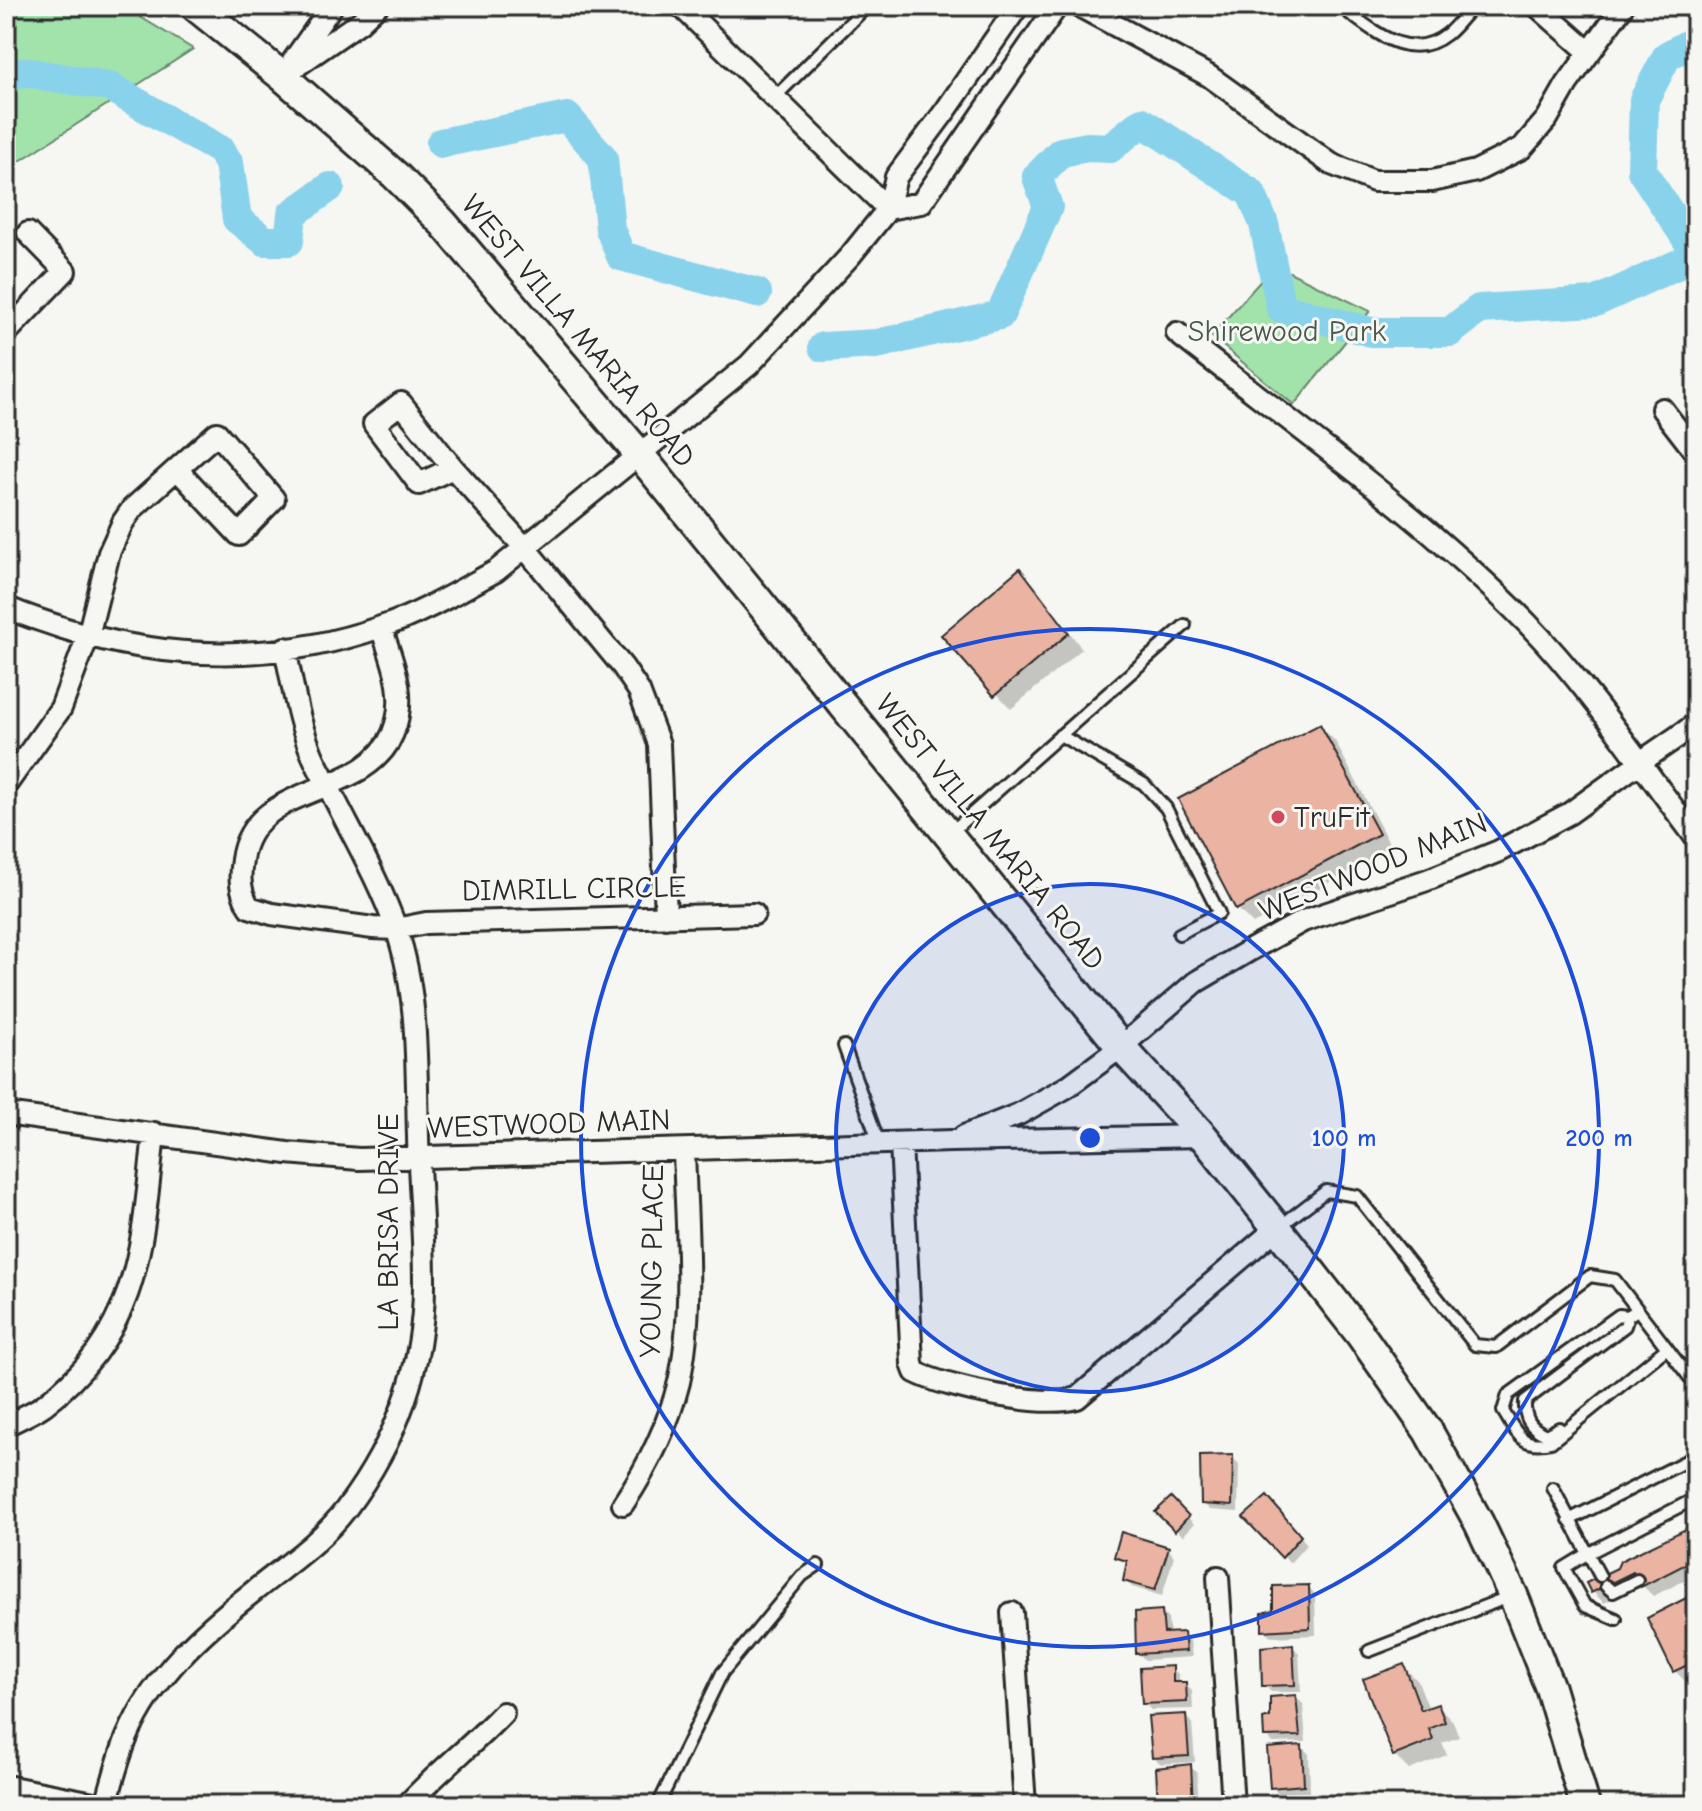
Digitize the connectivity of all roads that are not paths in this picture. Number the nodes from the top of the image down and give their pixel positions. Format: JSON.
{"nodes":[{"id":1,"x":195,"y":6,"type":"edge"},
{"id":2,"x":332,"y":6,"type":"edge"},
{"id":3,"x":377,"y":6,"type":"edge"},
{"id":4,"x":867,"y":6,"type":"edge"},
{"id":5,"x":1018,"y":6,"type":"edge"},
{"id":6,"x":1057,"y":6,"type":"edge"},
{"id":7,"x":1079,"y":6,"type":"edge"},
{"id":8,"x":1339,"y":6,"type":"edge"},
{"id":9,"x":1473,"y":6,"type":"edge"},
{"id":10,"x":1537,"y":6,"type":"edge"},
{"id":11,"x":1623,"y":6,"type":"edge"},
{"id":12,"x":695,"y":11,"type":"edge"},
{"id":13,"x":1589,"y":52,"type":"junction"},
{"id":14,"x":282,"y":76,"type":"junction"},
{"id":15,"x":775,"y":97,"type":"junction"},
{"id":16,"x":888,"y":209,"type":"junction"},
{"id":17,"x":28,"y":233,"type":"dead end"},
{"id":18,"x":6,"y":333,"type":"edge"},
{"id":19,"x":1177,"y":333,"type":"dead end"},
{"id":20,"x":1662,"y":409,"type":"dead end"},
{"id":21,"x":1696,"y":453,"type":"edge"},
{"id":22,"x":639,"y":454,"type":"junction"},
{"id":23,"x":453,"y":468,"type":"dead end"},
{"id":24,"x":177,"y":469,"type":"junction"},
{"id":25,"x":525,"y":548,"type":"junction"},
{"id":26,"x":6,"y":607,"type":"edge"},
{"id":27,"x":1185,"y":625,"type":"dead end"},
{"id":28,"x":381,"y":627,"type":"junction"},
{"id":29,"x":88,"y":636,"type":"junction"},
{"id":30,"x":285,"y":648,"type":"junction"},
{"id":31,"x":1696,"y":724,"type":"edge"},
{"id":32,"x":1060,"y":735,"type":"junction"},
{"id":33,"x":1639,"y":763,"type":"junction"},
{"id":34,"x":6,"y":785,"type":"edge"},
{"id":35,"x":328,"y":785,"type":"junction"},
{"id":36,"x":949,"y":835,"type":"junction"},
{"id":37,"x":1696,"y":838,"type":"edge"},
{"id":38,"x":754,"y":914,"type":"dead end"},
{"id":39,"x":666,"y":917,"type":"junction"},
{"id":40,"x":396,"y":929,"type":"junction"},
{"id":41,"x":1179,"y":934,"type":"dead end"},
{"id":42,"x":844,"y":1046,"type":"dead end"},
{"id":43,"x":1121,"y":1047,"type":"junction"},
{"id":44,"x":6,"y":1114,"type":"edge"},
{"id":45,"x":154,"y":1133,"type":"junction"},
{"id":46,"x":1203,"y":1136,"type":"junction"},
{"id":47,"x":952,"y":1141,"type":"junction"},
{"id":48,"x":879,"y":1143,"type":"junction"},
{"id":49,"x":901,"y":1143,"type":"junction"},
{"id":50,"x":684,"y":1150,"type":"junction"},
{"id":51,"x":418,"y":1158,"type":"junction"},
{"id":52,"x":1277,"y":1228,"type":"junction"},
{"id":53,"x":1633,"y":1313,"type":"junction"},
{"id":54,"x":1667,"y":1348,"type":"junction"},
{"id":55,"x":1696,"y":1386,"type":"edge"},
{"id":56,"x":1593,"y":1405,"type":"junction"},
{"id":57,"x":6,"y":1425,"type":"edge"},
{"id":58,"x":1696,"y":1456,"type":"edge"},
{"id":59,"x":1553,"y":1488,"type":"dead end"},
{"id":60,"x":1696,"y":1498,"type":"edge"},
{"id":61,"x":623,"y":1504,"type":"dead end"},
{"id":62,"x":1569,"y":1520,"type":"junction"},
{"id":63,"x":1587,"y":1554,"type":"junction"},
{"id":64,"x":818,"y":1565,"type":"dead end"},
{"id":65,"x":1600,"y":1576,"type":"dead end"},
{"id":66,"x":1218,"y":1577,"type":"dead end"},
{"id":67,"x":1637,"y":1580,"type":"dead end"},
{"id":68,"x":1606,"y":1586,"type":"dead end"},
{"id":69,"x":1513,"y":1595,"type":"junction"},
{"id":70,"x":1012,"y":1613,"type":"dead end"},
{"id":71,"x":1616,"y":1619,"type":"dead end"},
{"id":72,"x":1369,"y":1651,"type":"dead end"},
{"id":73,"x":503,"y":1713,"type":"dead end"},
{"id":74,"x":6,"y":1786,"type":"edge"},
{"id":75,"x":105,"y":1805,"type":"edge"},
{"id":76,"x":407,"y":1805,"type":"edge"},
{"id":77,"x":658,"y":1805,"type":"edge"},
{"id":78,"x":1025,"y":1805,"type":"edge"},
{"id":79,"x":1233,"y":1805,"type":"edge"},
{"id":80,"x":1585,"y":1805,"type":"edge"}],
"edges":[{"from":1,"to":14,"type":"main road","name":"WEST VILLA MARIA ROAD"},
{"from":2,"to":14,"type":"street"},
{"from":3,"to":14,"type":"street"},
{"from":4,"to":15,"type":"lane"},
{"from":5,"to":16,"type":"street"},
{"from":6,"to":16,"type":"street"},
{"from":7,"to":13,"type":"street"},
{"from":8,"to":9,"type":"lane"},
{"from":10,"to":13,"type":"street"},
{"from":11,"to":13,"type":"street"},
{"from":12,"to":15,"type":"street"},
{"from":14,"to":22,"type":"main road","name":"WEST VILLA MARIA ROAD"},
{"from":15,"to":16,"type":"street"},
{"from":16,"to":22,"type":"street"},
{"from":17,"to":18,"type":"street"},
{"from":19,"to":33,"type":"street"},
{"from":20,"to":21,"type":"street"},
{"from":22,"to":25,"type":"street"},
{"from":22,"to":36,"type":"main road","name":"WEST VILLA MARIA ROAD"},
{"from":23,"to":25,"type":"street"},
{"from":24,"to":24,"type":"street"},
{"from":24,"to":29,"type":"street"},
{"from":25,"to":28,"type":"street"},
{"from":25,"to":39,"type":"street"},
{"from":26,"to":29,"type":"street"},
{"from":27,"to":32,"type":"lane"},
{"from":28,"to":30,"type":"street"},
{"from":28,"to":35,"type":"street"},
{"from":29,"to":30,"type":"street"},
{"from":29,"to":34,"type":"street"},
{"from":30,"to":35,"type":"street","name":"LA BRISA DRIVE"},
{"from":31,"to":33,"type":"street","name":"WESTWOOD MAIN"},
{"from":32,"to":36,"type":"lane"},
{"from":32,"to":41,"type":"lane"},
{"from":33,"to":37,"type":"street"},
{"from":33,"to":43,"type":"street","name":"WESTWOOD MAIN"},
{"from":35,"to":40,"type":"street","name":"LA BRISA DRIVE"},
{"from":35,"to":40,"type":"street","name":"DIMRILL CIRCLE"},
{"from":36,"to":43,"type":"main road","name":"WEST VILLA MARIA ROAD"},
{"from":38,"to":39,"type":"street","name":"DIMRILL CIRCLE"},
{"from":39,"to":40,"type":"street","name":"DIMRILL CIRCLE"},
{"from":40,"to":51,"type":"street","name":"LA BRISA DRIVE"},
{"from":42,"to":48,"type":"lane"},
{"from":43,"to":46,"type":"main road","name":"WEST VILLA MARIA ROAD"},
{"from":43,"to":47,"type":"street","name":"WESTWOOD MAIN"},
{"from":44,"to":45,"type":"street","name":"WESTWOOD MAIN"},
{"from":45,"to":51,"type":"street","name":"WESTWOOD MAIN"},
{"from":45,"to":57,"type":"street"},
{"from":46,"to":47,"type":"street","name":"WESTWOOD MAIN"},
{"from":46,"to":52,"type":"main road","name":"WEST VILLA MARIA ROAD"},
{"from":47,"to":49,"type":"street","name":"WESTWOOD MAIN"},
{"from":48,"to":49,"type":"street","name":"WESTWOOD MAIN"},
{"from":48,"to":50,"type":"street","name":"WESTWOOD MAIN"},
{"from":49,"to":52,"type":"street"},
{"from":50,"to":51,"type":"street","name":"WESTWOOD MAIN"},
{"from":50,"to":61,"type":"street","name":"YOUNG PLACE"},
{"from":51,"to":75,"type":"street","name":"LA BRISA DRIVE"},
{"from":52,"to":53,"type":"lane"},
{"from":52,"to":69,"type":"main road","name":"WEST VILLA MARIA ROAD"},
{"from":53,"to":54,"type":"lane"},
{"from":53,"to":56,"type":"lane"},
{"from":53,"to":56,"type":"lane"},
{"from":54,"to":55,"type":"lane"},
{"from":54,"to":56,"type":"lane"},
{"from":58,"to":62,"type":"lane"},
{"from":59,"to":62,"type":"lane"},
{"from":60,"to":63,"type":"lane"},
{"from":62,"to":63,"type":"lane"},
{"from":63,"to":65,"type":"lane"},
{"from":63,"to":71,"type":"lane"},
{"from":64,"to":77,"type":"lane"},
{"from":66,"to":79,"type":"street"},
{"from":67,"to":68,"type":"lane"},
{"from":69,"to":72,"type":"lane"},
{"from":69,"to":80,"type":"main road","name":"WEST VILLA MARIA ROAD"},
{"from":70,"to":78,"type":"street"},
{"from":73,"to":76,"type":"street"},
{"from":74,"to":75,"type":"street"}]}
